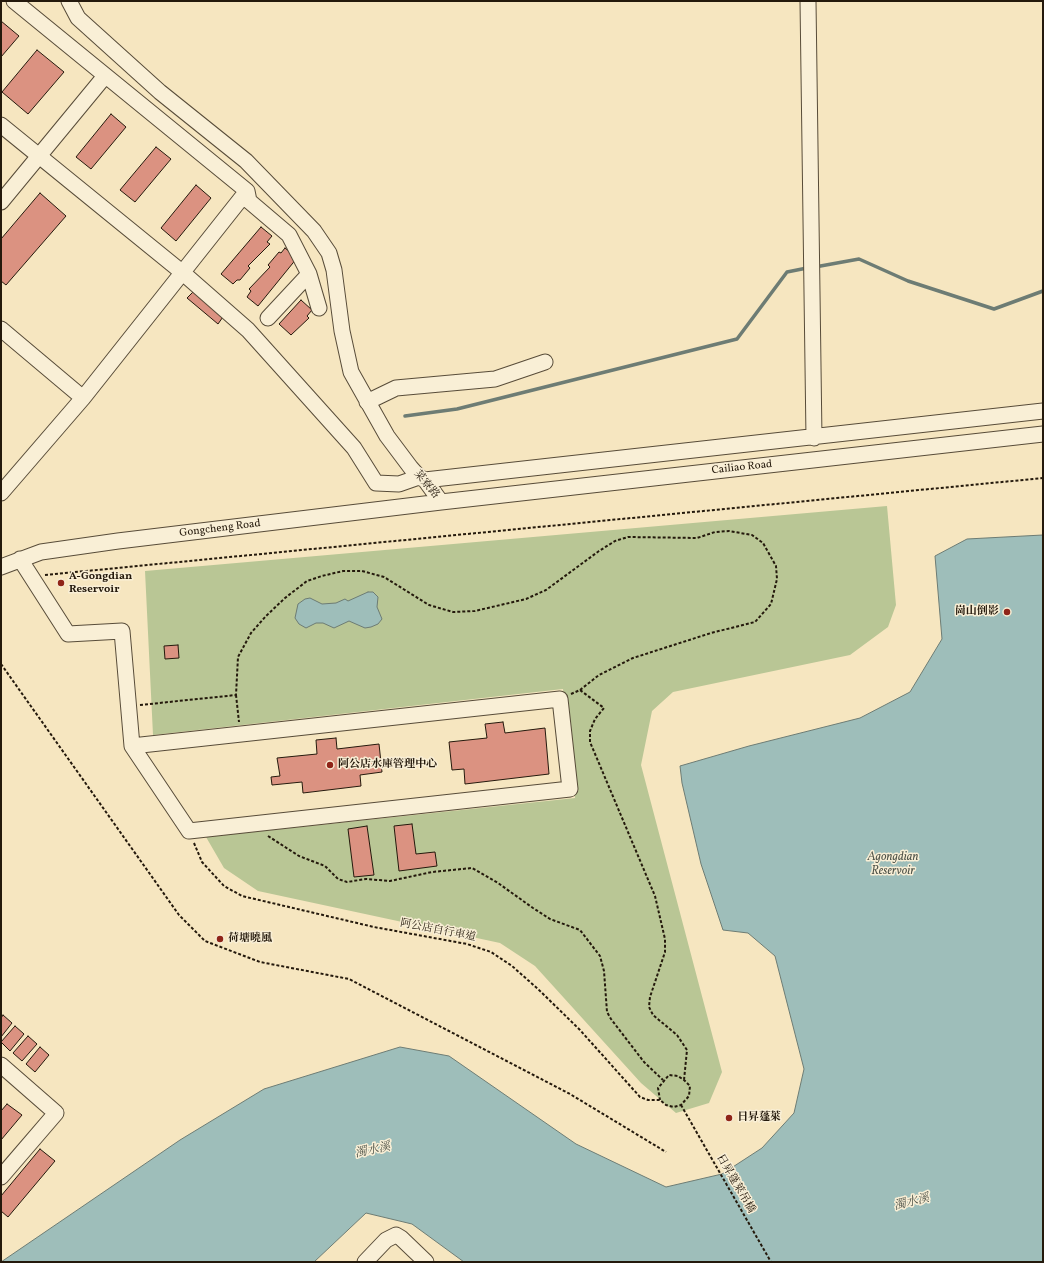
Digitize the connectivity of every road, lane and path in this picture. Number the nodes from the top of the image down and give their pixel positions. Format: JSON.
{"nodes":[{"id":1,"x":14,"y":1,"type":"edge"},
{"id":2,"x":68,"y":1,"type":"edge"},
{"id":3,"x":808,"y":1,"type":"edge"},
{"id":4,"x":105,"y":76,"type":"junction"},
{"id":5,"x":1,"y":125,"type":"edge"},
{"id":6,"x":40,"y":155,"type":"junction"},
{"id":7,"x":247,"y":191,"type":"junction"},
{"id":8,"x":1,"y":202,"type":"edge"},
{"id":9,"x":183,"y":273,"type":"junction"},
{"id":10,"x":309,"y":274,"type":"junction"},
{"id":11,"x":319,"y":308,"type":"dead end"},
{"id":12,"x":268,"y":318,"type":"dead end"},
{"id":13,"x":1,"y":329,"type":"edge"},
{"id":14,"x":545,"y":362,"type":"dead end"},
{"id":15,"x":83,"y":398,"type":"junction"},
{"id":16,"x":367,"y":402,"type":"junction"},
{"id":17,"x":1043,"y":411,"type":"edge"},
{"id":18,"x":1043,"y":434,"type":"edge"},
{"id":19,"x":814,"y":438,"type":"junction"},
{"id":20,"x":419,"y":475,"type":"junction"},
{"id":21,"x":1043,"y":478,"type":"edge"},
{"id":22,"x":1,"y":493,"type":"edge"},
{"id":23,"x":441,"y":502,"type":"junction"},
{"id":24,"x":20,"y":559,"type":"junction"},
{"id":25,"x":1,"y":567,"type":"edge"},
{"id":26,"x":30,"y":577,"type":"junction"},
{"id":27,"x":1,"y":664,"type":"edge"},
{"id":28,"x":580,"y":690,"type":"junction"},
{"id":29,"x":236,"y":695,"type":"junction"},
{"id":30,"x":560,"y":699,"type":"junction"},
{"id":31,"x":129,"y":706,"type":"junction"},
{"id":32,"x":241,"y":734,"type":"junction"},
{"id":33,"x":132,"y":746,"type":"junction"},
{"id":34,"x":256,"y":824,"type":"junction"},
{"id":35,"x":189,"y":831,"type":"junction"},
{"id":36,"x":1,"y":1065,"type":"edge"},
{"id":37,"x":663,"y":1080,"type":"junction"},
{"id":38,"x":684,"y":1080,"type":"junction"},
{"id":39,"x":660,"y":1100,"type":"junction"},
{"id":40,"x":681,"y":1105,"type":"junction"},
{"id":41,"x":666,"y":1152,"type":"dead end"},
{"id":42,"x":1,"y":1177,"type":"edge"},
{"id":43,"x":366,"y":1262,"type":"edge"},
{"id":44,"x":426,"y":1262,"type":"edge"},
{"id":45,"x":771,"y":1262,"type":"edge"}],
"edges":[{"from":1,"to":4,"type":"street"},
{"from":2,"to":16,"type":"street","name":"菜寮路"},
{"from":3,"to":19,"type":"street"},
{"from":4,"to":6,"type":"street"},
{"from":4,"to":7,"type":"street"},
{"from":5,"to":6,"type":"street"},
{"from":6,"to":8,"type":"street"},
{"from":6,"to":9,"type":"street"},
{"from":7,"to":9,"type":"street"},
{"from":7,"to":10,"type":"street"},
{"from":9,"to":15,"type":"street"},
{"from":9,"to":20,"type":"street"},
{"from":10,"to":11,"type":"street"},
{"from":10,"to":12,"type":"street"},
{"from":13,"to":15,"type":"street"},
{"from":14,"to":16,"type":"street"},
{"from":15,"to":22,"type":"street"},
{"from":16,"to":20,"type":"street","name":"菜寮路"},
{"from":17,"to":19,"type":"street"},
{"from":18,"to":23,"type":"street","name":"Cailiao Road"},
{"from":19,"to":20,"type":"street"},
{"from":20,"to":23,"type":"street","name":"菜寮路"},
{"from":21,"to":26,"type":"path"},
{"from":23,"to":24,"type":"street","name":"Gongcheng Road"},
{"from":24,"to":25,"type":"street","name":"Gongcheng Road"},
{"from":24,"to":26,"type":"street"},
{"from":26,"to":31,"type":"street"},
{"from":27,"to":41,"type":"path"},
{"from":28,"to":29,"type":"path"},
{"from":28,"to":30,"type":"path"},
{"from":28,"to":38,"type":"path"},
{"from":29,"to":31,"type":"path"},
{"from":29,"to":32,"type":"path"},
{"from":30,"to":32,"type":"street"},
{"from":30,"to":34,"type":"street"},
{"from":31,"to":33,"type":"street"},
{"from":32,"to":33,"type":"street"},
{"from":33,"to":35,"type":"street"},
{"from":34,"to":35,"type":"street"},
{"from":34,"to":37,"type":"path"},
{"from":35,"to":39,"type":"path","name":"阿公店自行車道"},
{"from":36,"to":42,"type":"street"},
{"from":37,"to":38,"type":"path"},
{"from":37,"to":39,"type":"path"},
{"from":38,"to":40,"type":"path"},
{"from":39,"to":40,"type":"path","name":"阿公店自行車道"},
{"from":40,"to":45,"type":"path","name":"日昇蓬萊吊橋"},
{"from":43,"to":44,"type":"street"}]}
